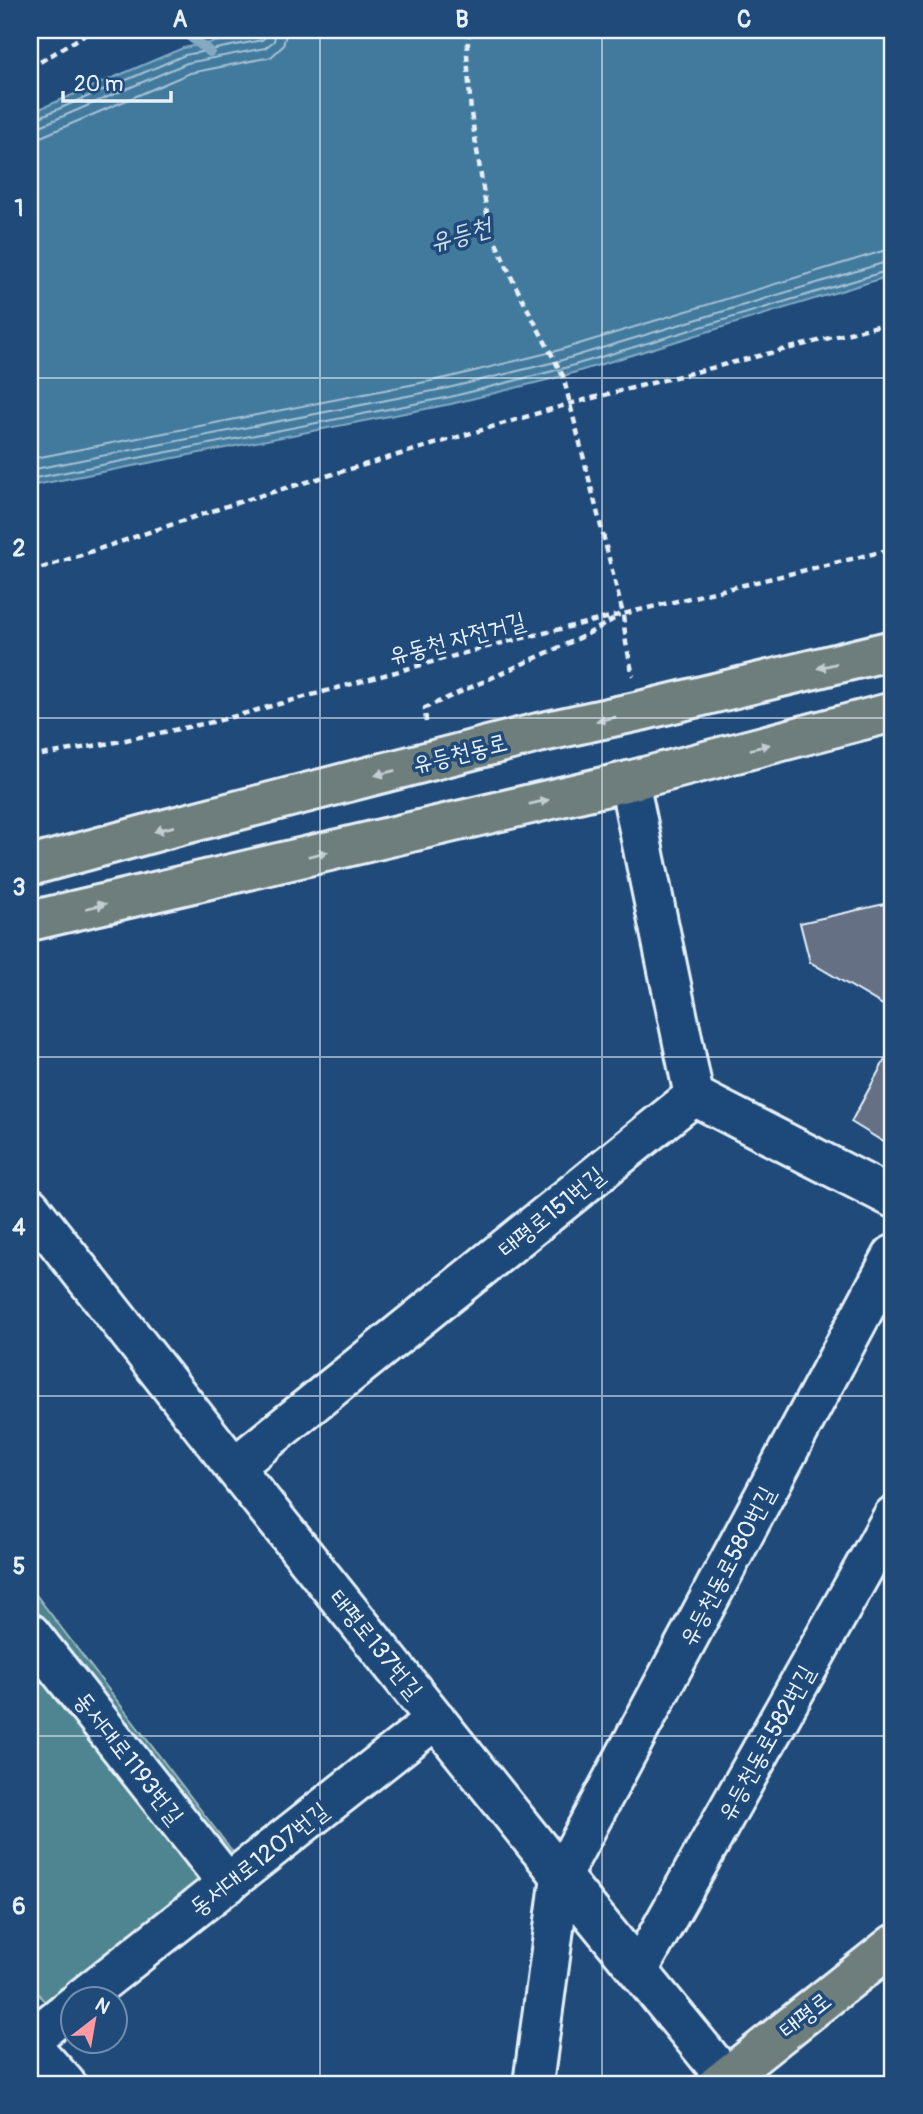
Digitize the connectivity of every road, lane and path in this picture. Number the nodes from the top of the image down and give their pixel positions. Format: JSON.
{"nodes":[{"id":1,"x":93,"y":30,"type":"edge"},
{"id":2,"x":469,"y":30,"type":"edge"},
{"id":3,"x":30,"y":68,"type":"edge"},
{"id":4,"x":893,"y":322,"type":"edge"},
{"id":5,"x":569,"y":404,"type":"junction"},
{"id":6,"x":893,"y":549,"type":"edge"},
{"id":7,"x":30,"y":572,"type":"edge"},
{"id":8,"x":623,"y":614,"type":"junction"},
{"id":9,"x":626,"y":643,"type":"dead end"},
{"id":10,"x":893,"y":650,"type":"edge"},
{"id":11,"x":893,"y":712,"type":"edge"},
{"id":12,"x":427,"y":724,"type":"dead end"},
{"id":13,"x":30,"y":757,"type":"edge"},
{"id":14,"x":629,"y":781,"type":"junction"},
{"id":15,"x":30,"y":866,"type":"edge"},
{"id":16,"x":30,"y":921,"type":"edge"},
{"id":17,"x":694,"y":1097,"type":"junction"},
{"id":18,"x":893,"y":1198,"type":"edge"},
{"id":19,"x":30,"y":1207,"type":"edge"},
{"id":20,"x":893,"y":1255,"type":"edge"},
{"id":21,"x":234,"y":1467,"type":"junction"},
{"id":22,"x":893,"y":1516,"type":"edge"},
{"id":23,"x":30,"y":1633,"type":"edge"},
{"id":24,"x":436,"y":1719,"type":"junction"},
{"id":25,"x":561,"y":1876,"type":"junction"},
{"id":26,"x":228,"y":1884,"type":"junction"},
{"id":27,"x":893,"y":1945,"type":"edge"},
{"id":28,"x":639,"y":1969,"type":"junction"},
{"id":29,"x":100,"y":1984,"type":"edge"},
{"id":30,"x":60,"y":2017,"type":"edge"},
{"id":31,"x":30,"y":2042,"type":"edge"},
{"id":32,"x":725,"y":2082,"type":"edge"},
{"id":33,"x":66,"y":2084,"type":"edge"},
{"id":34,"x":533,"y":2084,"type":"edge"}],
"edges":[{"from":1,"to":3,"type":"path"},
{"from":2,"to":5,"type":"path"},
{"from":4,"to":5,"type":"path"},
{"from":5,"to":7,"type":"path"},
{"from":5,"to":8,"type":"path"},
{"from":6,"to":8,"type":"path","name":"유동천 자전거길"},
{"from":8,"to":9,"type":"path"},
{"from":8,"to":12,"type":"path"},
{"from":8,"to":13,"type":"path","name":"유동천 자전거길"},
{"from":10,"to":15,"type":"main road","name":"유등천동로","one_way":true},
{"from":14,"to":11,"type":"main road","one_way":true},
{"from":16,"to":14,"type":"main road","one_way":true},
{"from":14,"to":17,"type":"street"},
{"from":17,"to":18,"type":"street"},
{"from":17,"to":21,"type":"street","name":"태평로151번길"},
{"from":19,"to":21,"type":"street","name":"태평로137번길"},
{"from":20,"to":25,"type":"street","name":"유등천동로580번길"},
{"from":21,"to":24,"type":"street","name":"태평로137번길"},
{"from":22,"to":28,"type":"street","name":"유등천동로582번길"},
{"from":23,"to":26,"type":"street","name":"동서대로1193번길"},
{"from":24,"to":25,"type":"street","name":"태평로137번길"},
{"from":24,"to":26,"type":"street","name":"동서대로1207번길"},
{"from":25,"to":28,"type":"street","name":"태평로137번길"},
{"from":25,"to":34,"type":"street"},
{"from":26,"to":29,"type":"street","name":"동서대로1207번길"},
{"from":27,"to":32,"type":"main road","name":"태평로"},
{"from":28,"to":32,"type":"street","name":"태평로137번길"},
{"from":30,"to":31,"type":"street"},
{"from":31,"to":33,"type":"street"}]}
